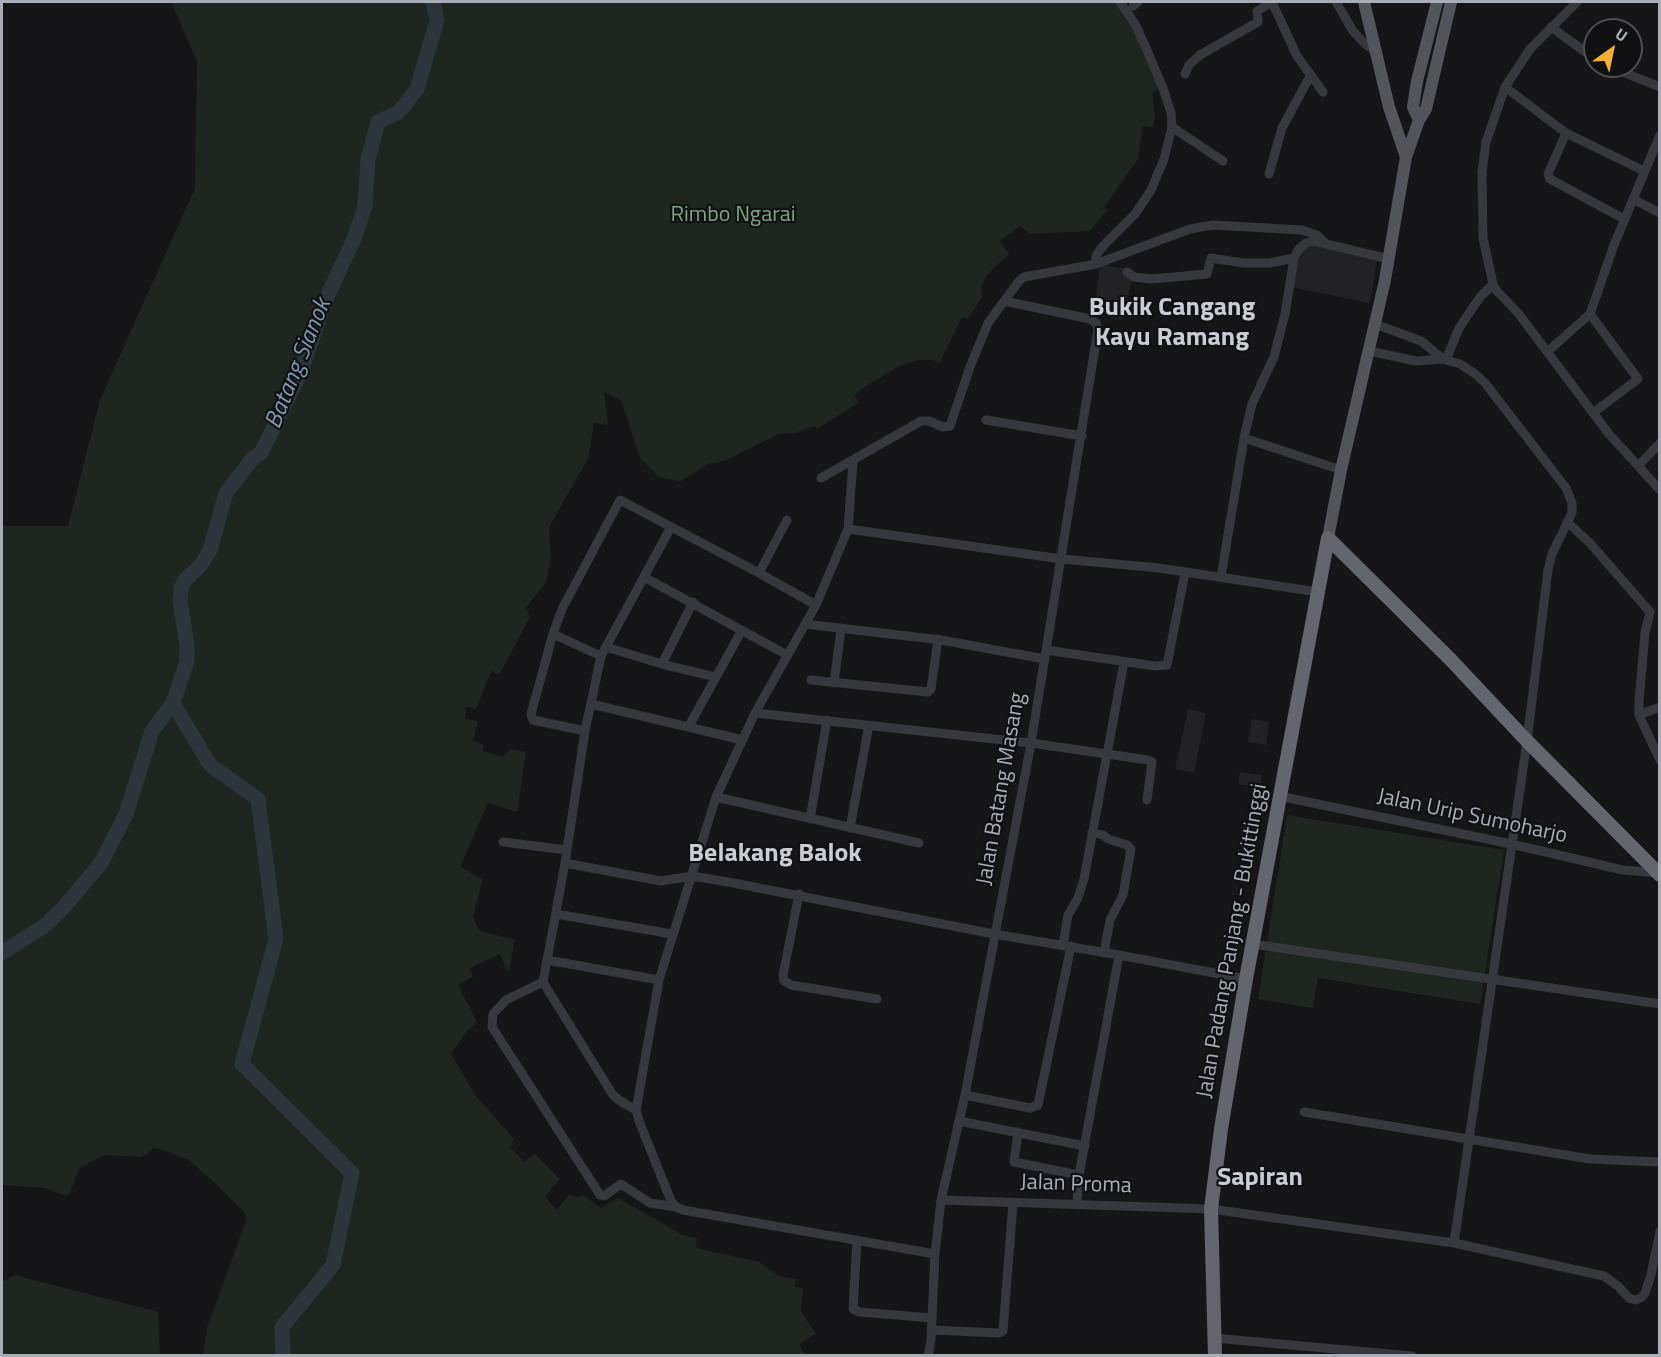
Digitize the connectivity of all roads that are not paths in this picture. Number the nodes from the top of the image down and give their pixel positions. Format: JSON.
{"nodes":[{"id":1,"x":1120,"y":2,"type":"edge"},
{"id":2,"x":1272,"y":2,"type":"edge"},
{"id":3,"x":1336,"y":2,"type":"edge"},
{"id":4,"x":1364,"y":2,"type":"edge"},
{"id":5,"x":1437,"y":2,"type":"edge"},
{"id":6,"x":1451,"y":2,"type":"edge"},
{"id":7,"x":1577,"y":2,"type":"edge"},
{"id":8,"x":1551,"y":27,"type":"junction"},
{"id":9,"x":1583,"y":50,"type":"edge"},
{"id":10,"x":1377,"y":52,"type":"junction"},
{"id":11,"x":1185,"y":74,"type":"dead end"},
{"id":12,"x":1310,"y":76,"type":"junction"},
{"id":13,"x":1637,"y":78,"type":"edge"},
{"id":14,"x":1505,"y":87,"type":"junction"},
{"id":15,"x":1659,"y":87,"type":"edge"},
{"id":16,"x":1323,"y":92,"type":"dead end"},
{"id":17,"x":1419,"y":120,"type":"junction"},
{"id":18,"x":1172,"y":127,"type":"junction"},
{"id":19,"x":1566,"y":133,"type":"junction"},
{"id":20,"x":1659,"y":135,"type":"edge"},
{"id":21,"x":1406,"y":157,"type":"junction"},
{"id":22,"x":1223,"y":161,"type":"dead end"},
{"id":23,"x":1644,"y":171,"type":"junction"},
{"id":24,"x":1269,"y":174,"type":"dead end"},
{"id":25,"x":1633,"y":199,"type":"junction"},
{"id":26,"x":1659,"y":213,"type":"edge"},
{"id":27,"x":1624,"y":219,"type":"junction"},
{"id":28,"x":1325,"y":243,"type":"junction"},
{"id":29,"x":1294,"y":258,"type":"junction"},
{"id":30,"x":1389,"y":259,"type":"junction"},
{"id":31,"x":1096,"y":264,"type":"junction"},
{"id":32,"x":1127,"y":272,"type":"dead end"},
{"id":33,"x":1493,"y":284,"type":"junction"},
{"id":34,"x":1004,"y":301,"type":"junction"},
{"id":35,"x":1590,"y":314,"type":"junction"},
{"id":36,"x":1375,"y":324,"type":"junction"},
{"id":37,"x":1369,"y":351,"type":"junction"},
{"id":38,"x":1547,"y":352,"type":"junction"},
{"id":39,"x":1444,"y":360,"type":"junction"},
{"id":40,"x":1593,"y":413,"type":"junction"},
{"id":41,"x":986,"y":420,"type":"dead end"},
{"id":42,"x":1082,"y":436,"type":"junction"},
{"id":43,"x":1244,"y":438,"type":"junction"},
{"id":44,"x":1659,"y":443,"type":"edge"},
{"id":45,"x":1656,"y":452,"type":"edge"},
{"id":46,"x":853,"y":461,"type":"junction"},
{"id":47,"x":1638,"y":466,"type":"junction"},
{"id":48,"x":1341,"y":470,"type":"junction"},
{"id":49,"x":821,"y":478,"type":"dead end"},
{"id":50,"x":1659,"y":490,"type":"edge"},
{"id":51,"x":787,"y":520,"type":"dead end"},
{"id":52,"x":1567,"y":522,"type":"junction"},
{"id":53,"x":671,"y":526,"type":"junction"},
{"id":54,"x":848,"y":529,"type":"junction"},
{"id":55,"x":1328,"y":538,"type":"junction"},
{"id":56,"x":1062,"y":559,"type":"junction"},
{"id":57,"x":759,"y":573,"type":"junction"},
{"id":58,"x":1185,"y":573,"type":"junction"},
{"id":59,"x":644,"y":577,"type":"junction"},
{"id":60,"x":1221,"y":577,"type":"junction"},
{"id":61,"x":1318,"y":592,"type":"junction"},
{"id":62,"x":693,"y":602,"type":"junction"},
{"id":63,"x":816,"y":605,"type":"junction"},
{"id":64,"x":1650,"y":612,"type":"junction"},
{"id":65,"x":1659,"y":618,"type":"edge"},
{"id":66,"x":805,"y":624,"type":"junction"},
{"id":67,"x":841,"y":629,"type":"junction"},
{"id":68,"x":742,"y":630,"type":"junction"},
{"id":69,"x":552,"y":634,"type":"junction"},
{"id":70,"x":938,"y":639,"type":"junction"},
{"id":71,"x":606,"y":647,"type":"junction"},
{"id":72,"x":787,"y":655,"type":"junction"},
{"id":73,"x":1045,"y":655,"type":"junction"},
{"id":74,"x":600,"y":656,"type":"junction"},
{"id":75,"x":1124,"y":662,"type":"junction"},
{"id":76,"x":662,"y":664,"type":"junction"},
{"id":77,"x":716,"y":677,"type":"junction"},
{"id":78,"x":811,"y":680,"type":"dead end"},
{"id":79,"x":834,"y":683,"type":"junction"},
{"id":80,"x":591,"y":704,"type":"junction"},
{"id":81,"x":1659,"y":707,"type":"edge"},
{"id":82,"x":755,"y":713,"type":"junction"},
{"id":83,"x":1639,"y":715,"type":"junction"},
{"id":84,"x":827,"y":720,"type":"junction"},
{"id":85,"x":689,"y":726,"type":"junction"},
{"id":86,"x":869,"y":726,"type":"junction"},
{"id":87,"x":585,"y":731,"type":"junction"},
{"id":88,"x":743,"y":740,"type":"junction"},
{"id":89,"x":1527,"y":741,"type":"junction"},
{"id":90,"x":1031,"y":743,"type":"junction"},
{"id":91,"x":1106,"y":754,"type":"junction"},
{"id":92,"x":1659,"y":760,"type":"edge"},
{"id":93,"x":1279,"y":796,"type":"junction"},
{"id":94,"x":716,"y":797,"type":"junction"},
{"id":95,"x":1147,"y":800,"type":"dead end"},
{"id":96,"x":810,"y":819,"type":"junction"},
{"id":97,"x":850,"y":828,"type":"junction"},
{"id":98,"x":1092,"y":832,"type":"junction"},
{"id":99,"x":503,"y":842,"type":"dead end"},
{"id":100,"x":920,"y":843,"type":"dead end"},
{"id":101,"x":1510,"y":848,"type":"junction"},
{"id":102,"x":567,"y":850,"type":"junction"},
{"id":103,"x":565,"y":863,"type":"junction"},
{"id":104,"x":1659,"y":874,"type":"edge"},
{"id":105,"x":692,"y":876,"type":"junction"},
{"id":106,"x":799,"y":894,"type":"junction"},
{"id":107,"x":556,"y":914,"type":"junction"},
{"id":108,"x":672,"y":934,"type":"junction"},
{"id":109,"x":994,"y":934,"type":"junction"},
{"id":110,"x":1252,"y":944,"type":"junction"},
{"id":111,"x":1067,"y":946,"type":"junction"},
{"id":112,"x":1104,"y":953,"type":"junction"},
{"id":113,"x":1119,"y":955,"type":"junction"},
{"id":114,"x":547,"y":960,"type":"junction"},
{"id":115,"x":659,"y":980,"type":"junction"},
{"id":116,"x":1246,"y":980,"type":"junction"},
{"id":117,"x":1492,"y":980,"type":"junction"},
{"id":118,"x":543,"y":982,"type":"junction"},
{"id":119,"x":877,"y":999,"type":"dead end"},
{"id":120,"x":1659,"y":1004,"type":"edge"},
{"id":121,"x":965,"y":1095,"type":"junction"},
{"id":122,"x":636,"y":1110,"type":"junction"},
{"id":123,"x":1304,"y":1112,"type":"dead end"},
{"id":124,"x":959,"y":1121,"type":"junction"},
{"id":125,"x":1018,"y":1132,"type":"junction"},
{"id":126,"x":1470,"y":1138,"type":"junction"},
{"id":127,"x":1085,"y":1146,"type":"junction"},
{"id":128,"x":1659,"y":1162,"type":"edge"},
{"id":129,"x":1079,"y":1175,"type":"junction"},
{"id":130,"x":941,"y":1200,"type":"junction"},
{"id":131,"x":1013,"y":1203,"type":"junction"},
{"id":132,"x":1077,"y":1203,"type":"junction"},
{"id":133,"x":676,"y":1207,"type":"junction"},
{"id":134,"x":1211,"y":1209,"type":"junction"},
{"id":135,"x":1659,"y":1231,"type":"edge"},
{"id":136,"x":857,"y":1240,"type":"junction"},
{"id":137,"x":1455,"y":1243,"type":"junction"},
{"id":138,"x":934,"y":1254,"type":"junction"},
{"id":139,"x":932,"y":1318,"type":"junction"},
{"id":140,"x":932,"y":1330,"type":"junction"},
{"id":141,"x":1214,"y":1338,"type":"junction"},
{"id":142,"x":1320,"y":1352,"type":"edge"},
{"id":143,"x":928,"y":1356,"type":"edge"},
{"id":144,"x":1215,"y":1356,"type":"edge"},
{"id":145,"x":1412,"y":1356,"type":"edge"}],
"edges":[{"from":1,"to":18,"type":"street"},
{"from":2,"to":11,"type":"street"},
{"from":2,"to":12,"type":"street"},
{"from":3,"to":10,"type":"street"},
{"from":4,"to":10,"type":"main road"},
{"from":5,"to":17,"type":"main road"},
{"from":6,"to":17,"type":"main road"},
{"from":7,"to":8,"type":"street"},
{"from":8,"to":9,"type":"street"},
{"from":8,"to":14,"type":"street"},
{"from":10,"to":21,"type":"main road"},
{"from":12,"to":16,"type":"street"},
{"from":12,"to":24,"type":"street"},
{"from":13,"to":15,"type":"street"},
{"from":14,"to":19,"type":"street"},
{"from":14,"to":33,"type":"street"},
{"from":17,"to":21,"type":"main road"},
{"from":18,"to":22,"type":"street"},
{"from":18,"to":31,"type":"street"},
{"from":19,"to":23,"type":"street"},
{"from":19,"to":27,"type":"street"},
{"from":20,"to":23,"type":"street"},
{"from":21,"to":30,"type":"main road"},
{"from":23,"to":25,"type":"street"},
{"from":25,"to":26,"type":"street"},
{"from":25,"to":27,"type":"street"},
{"from":27,"to":35,"type":"street"},
{"from":28,"to":29,"type":"street"},
{"from":28,"to":30,"type":"street"},
{"from":28,"to":31,"type":"street"},
{"from":29,"to":32,"type":"street"},
{"from":29,"to":43,"type":"street"},
{"from":30,"to":36,"type":"main road"},
{"from":31,"to":34,"type":"street"},
{"from":33,"to":38,"type":"street"},
{"from":33,"to":39,"type":"street"},
{"from":34,"to":42,"type":"street","name":"Jalan Batang Masang"},
{"from":34,"to":46,"type":"street"},
{"from":35,"to":38,"type":"street"},
{"from":35,"to":40,"type":"street"},
{"from":36,"to":37,"type":"main road"},
{"from":36,"to":39,"type":"street"},
{"from":37,"to":39,"type":"street"},
{"from":37,"to":48,"type":"main road"},
{"from":38,"to":40,"type":"street"},
{"from":39,"to":52,"type":"street"},
{"from":40,"to":47,"type":"street"},
{"from":41,"to":42,"type":"street"},
{"from":42,"to":56,"type":"street","name":"Jalan Batang Masang"},
{"from":43,"to":48,"type":"street"},
{"from":43,"to":60,"type":"street"},
{"from":44,"to":45,"type":"street"},
{"from":45,"to":47,"type":"street"},
{"from":46,"to":49,"type":"street"},
{"from":46,"to":54,"type":"street"},
{"from":47,"to":50,"type":"street"},
{"from":48,"to":55,"type":"main road"},
{"from":51,"to":57,"type":"street"},
{"from":52,"to":64,"type":"street"},
{"from":52,"to":89,"type":"street"},
{"from":53,"to":57,"type":"street"},
{"from":53,"to":59,"type":"street"},
{"from":53,"to":69,"type":"street"},
{"from":54,"to":56,"type":"street"},
{"from":54,"to":63,"type":"street"},
{"from":55,"to":61,"type":"highway","name":"Jalan Padang Panjang - Bukittinggi"},
{"from":55,"to":89,"type":"highway"},
{"from":56,"to":58,"type":"street"},
{"from":56,"to":73,"type":"street","name":"Jalan Batang Masang"},
{"from":57,"to":63,"type":"street"},
{"from":58,"to":60,"type":"street"},
{"from":58,"to":75,"type":"street"},
{"from":59,"to":62,"type":"street"},
{"from":59,"to":71,"type":"street"},
{"from":60,"to":61,"type":"street"},
{"from":61,"to":93,"type":"highway","name":"Jalan Padang Panjang - Bukittinggi"},
{"from":62,"to":68,"type":"street"},
{"from":62,"to":76,"type":"street"},
{"from":63,"to":66,"type":"street"},
{"from":64,"to":65,"type":"street"},
{"from":64,"to":83,"type":"street"},
{"from":66,"to":67,"type":"street"},
{"from":66,"to":72,"type":"street"},
{"from":67,"to":70,"type":"street"},
{"from":67,"to":79,"type":"street"},
{"from":68,"to":72,"type":"street"},
{"from":68,"to":77,"type":"street"},
{"from":69,"to":74,"type":"street"},
{"from":69,"to":87,"type":"street"},
{"from":70,"to":73,"type":"street"},
{"from":70,"to":79,"type":"street"},
{"from":71,"to":74,"type":"street"},
{"from":71,"to":76,"type":"street"},
{"from":72,"to":82,"type":"street"},
{"from":73,"to":75,"type":"street"},
{"from":73,"to":90,"type":"street","name":"Jalan Batang Masang"},
{"from":74,"to":80,"type":"street"},
{"from":75,"to":91,"type":"street"},
{"from":76,"to":77,"type":"street"},
{"from":77,"to":85,"type":"street"},
{"from":78,"to":79,"type":"street"},
{"from":80,"to":85,"type":"street"},
{"from":80,"to":87,"type":"street"},
{"from":81,"to":83,"type":"street"},
{"from":82,"to":84,"type":"street"},
{"from":82,"to":88,"type":"street"},
{"from":83,"to":92,"type":"street"},
{"from":84,"to":86,"type":"street"},
{"from":84,"to":96,"type":"street"},
{"from":85,"to":88,"type":"street"},
{"from":86,"to":90,"type":"street"},
{"from":86,"to":97,"type":"street"},
{"from":87,"to":102,"type":"street"},
{"from":88,"to":94,"type":"street"},
{"from":89,"to":101,"type":"street"},
{"from":89,"to":104,"type":"highway"},
{"from":90,"to":91,"type":"street"},
{"from":90,"to":109,"type":"street","name":"Jalan Batang Masang"},
{"from":91,"to":95,"type":"street"},
{"from":91,"to":98,"type":"street"},
{"from":93,"to":101,"type":"street","name":"Jalan Urip Sumoharjo"},
{"from":93,"to":110,"type":"highway","name":"Jalan Padang Panjang - Bukittinggi"},
{"from":94,"to":96,"type":"street"},
{"from":94,"to":105,"type":"street"},
{"from":96,"to":97,"type":"street"},
{"from":97,"to":100,"type":"street"},
{"from":98,"to":111,"type":"street"},
{"from":98,"to":112,"type":"street"},
{"from":99,"to":102,"type":"street"},
{"from":101,"to":104,"type":"street","name":"Jalan Urip Sumoharjo"},
{"from":101,"to":117,"type":"street"},
{"from":102,"to":103,"type":"street"},
{"from":103,"to":105,"type":"street"},
{"from":103,"to":107,"type":"street"},
{"from":105,"to":106,"type":"street"},
{"from":105,"to":108,"type":"street"},
{"from":106,"to":109,"type":"street"},
{"from":106,"to":119,"type":"street"},
{"from":107,"to":108,"type":"street"},
{"from":107,"to":114,"type":"street"},
{"from":108,"to":115,"type":"street"},
{"from":109,"to":111,"type":"street"},
{"from":109,"to":121,"type":"street","name":"Jalan Batang Masang"},
{"from":110,"to":116,"type":"highway","name":"Jalan Padang Panjang - Bukittinggi"},
{"from":110,"to":117,"type":"street"},
{"from":111,"to":112,"type":"street"},
{"from":111,"to":121,"type":"street"},
{"from":112,"to":113,"type":"street"},
{"from":113,"to":116,"type":"street"},
{"from":113,"to":127,"type":"street"},
{"from":114,"to":115,"type":"street"},
{"from":114,"to":118,"type":"street"},
{"from":115,"to":122,"type":"street"},
{"from":116,"to":134,"type":"highway","name":"Jalan Padang Panjang - Bukittinggi"},
{"from":117,"to":120,"type":"street"},
{"from":117,"to":126,"type":"street"},
{"from":118,"to":122,"type":"street"},
{"from":118,"to":133,"type":"street"},
{"from":121,"to":124,"type":"street","name":"Jalan Batang Masang"},
{"from":122,"to":133,"type":"street"},
{"from":123,"to":126,"type":"street"},
{"from":124,"to":125,"type":"street"},
{"from":124,"to":130,"type":"street","name":"Jalan Batang Masang"},
{"from":125,"to":127,"type":"street"},
{"from":125,"to":129,"type":"street"},
{"from":126,"to":128,"type":"street"},
{"from":126,"to":137,"type":"street"},
{"from":127,"to":129,"type":"street"},
{"from":129,"to":132,"type":"street"},
{"from":130,"to":131,"type":"street","name":"Jalan Proma"},
{"from":130,"to":138,"type":"street","name":"Jalan Batang Masang"},
{"from":131,"to":132,"type":"street","name":"Jalan Proma"},
{"from":131,"to":140,"type":"street"},
{"from":132,"to":134,"type":"street","name":"Jalan Proma"},
{"from":133,"to":136,"type":"street"},
{"from":134,"to":137,"type":"street","name":"Jalan Proma"},
{"from":134,"to":141,"type":"highway","name":"Jalan Padang Panjang - Bukittinggi"},
{"from":135,"to":137,"type":"street","name":"Jalan Proma"},
{"from":136,"to":138,"type":"street"},
{"from":136,"to":139,"type":"street"},
{"from":138,"to":139,"type":"street","name":"Jalan Batang Masang"},
{"from":139,"to":140,"type":"street","name":"Jalan Batang Masang"},
{"from":140,"to":143,"type":"street","name":"Jalan Batang Masang"},
{"from":141,"to":142,"type":"street"},
{"from":141,"to":144,"type":"highway","name":"Jalan Padang Panjang - Bukittinggi"},
{"from":142,"to":145,"type":"street"}]}
